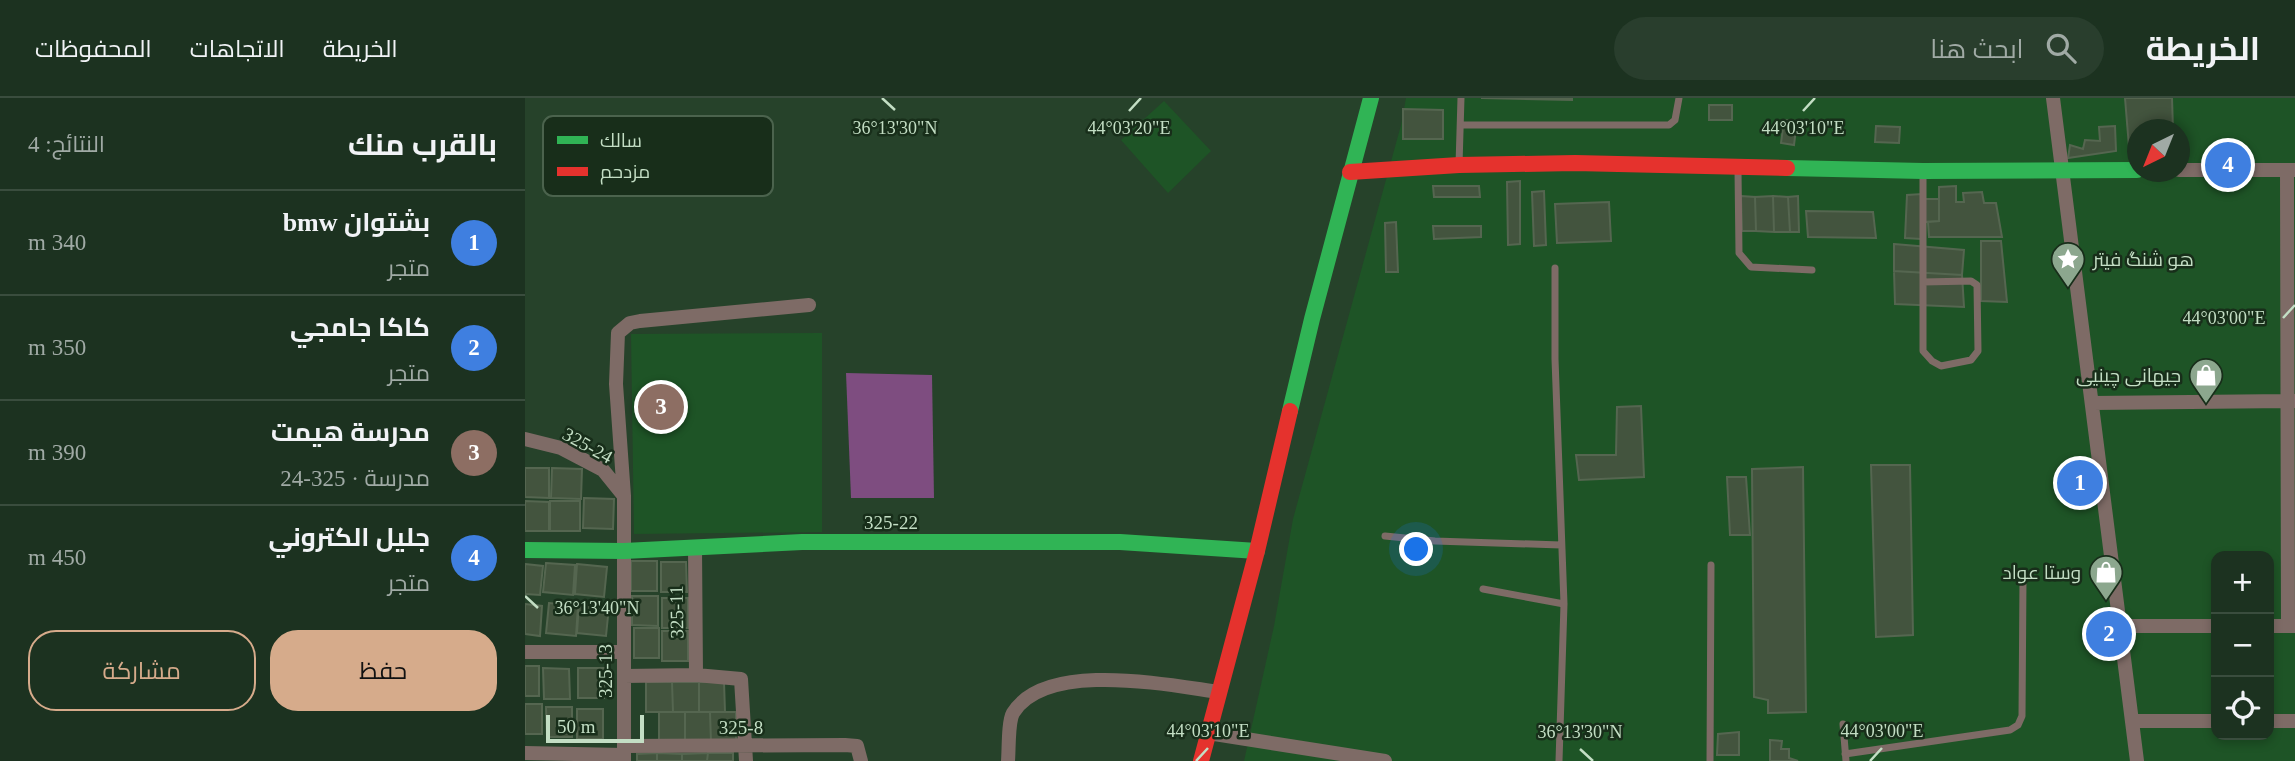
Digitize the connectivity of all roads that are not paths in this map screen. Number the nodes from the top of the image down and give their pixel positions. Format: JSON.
{"nodes":[{"id":1,"x":1371,"y":98,"type":"edge"},
{"id":2,"x":1461,"y":98,"type":"edge"},
{"id":3,"x":1679,"y":98,"type":"edge"},
{"id":4,"x":2053,"y":98,"type":"edge"},
{"id":5,"x":1462,"y":125,"type":"junction"},
{"id":6,"x":1459,"y":165,"type":"junction"},
{"id":7,"x":1738,"y":166,"type":"junction"},
{"id":8,"x":2062,"y":170,"type":"junction"},
{"id":9,"x":2127,"y":170,"type":"edge"},
{"id":10,"x":2190,"y":170,"type":"edge"},
{"id":11,"x":2291,"y":170,"type":"edge"},
{"id":12,"x":1923,"y":171,"type":"junction"},
{"id":13,"x":1350,"y":172,"type":"junction"},
{"id":14,"x":1555,"y":268,"type":"dead end"},
{"id":15,"x":1812,"y":270,"type":"dead end"},
{"id":16,"x":1923,"y":282,"type":"junction"},
{"id":17,"x":809,"y":305,"type":"dead end"},
{"id":18,"x":2291,"y":401,"type":"edge"},
{"id":19,"x":2093,"y":403,"type":"junction"},
{"id":20,"x":525,"y":439,"type":"edge"},
{"id":21,"x":624,"y":496,"type":"junction"},
{"id":22,"x":1384,"y":536,"type":"dead end"},
{"id":23,"x":1561,"y":545,"type":"junction"},
{"id":24,"x":695,"y":548,"type":"junction"},
{"id":25,"x":525,"y":550,"type":"edge"},
{"id":26,"x":624,"y":551,"type":"junction"},
{"id":27,"x":1257,"y":551,"type":"junction"},
{"id":28,"x":1711,"y":565,"type":"dead end"},
{"id":29,"x":2023,"y":578,"type":"dead end"},
{"id":30,"x":1483,"y":589,"type":"dead end"},
{"id":31,"x":1564,"y":604,"type":"junction"},
{"id":32,"x":2121,"y":626,"type":"junction"},
{"id":33,"x":2211,"y":626,"type":"edge"},
{"id":34,"x":2291,"y":626,"type":"edge"},
{"id":35,"x":525,"y":652,"type":"edge"},
{"id":36,"x":624,"y":652,"type":"junction"},
{"id":37,"x":624,"y":676,"type":"junction"},
{"id":38,"x":696,"y":676,"type":"junction"},
{"id":39,"x":1219,"y":692,"type":"junction"},
{"id":40,"x":2133,"y":721,"type":"junction"},
{"id":41,"x":2211,"y":721,"type":"edge"},
{"id":42,"x":2274,"y":721,"type":"edge"},
{"id":43,"x":2295,"y":721,"type":"edge"},
{"id":44,"x":1843,"y":724,"type":"dead end"},
{"id":45,"x":1208,"y":733,"type":"junction"},
{"id":46,"x":525,"y":753,"type":"edge"},
{"id":47,"x":624,"y":754,"type":"edge"},
{"id":48,"x":746,"y":754,"type":"edge"},
{"id":49,"x":859,"y":754,"type":"edge"},
{"id":50,"x":1845,"y":758,"type":"edge"},
{"id":51,"x":1008,"y":761,"type":"edge"},
{"id":52,"x":1201,"y":761,"type":"edge"},
{"id":53,"x":1385,"y":761,"type":"edge"},
{"id":54,"x":1559,"y":761,"type":"edge"},
{"id":55,"x":1710,"y":761,"type":"edge"},
{"id":56,"x":2137,"y":761,"type":"edge"}],
"edges":[{"from":1,"to":13,"type":"street"},
{"from":2,"to":5,"type":"lane"},
{"from":3,"to":5,"type":"lane"},
{"from":4,"to":8,"type":"street"},
{"from":5,"to":6,"type":"lane"},
{"from":6,"to":7,"type":"street"},
{"from":6,"to":13,"type":"street"},
{"from":7,"to":12,"type":"street"},
{"from":7,"to":15,"type":"lane"},
{"from":8,"to":9,"type":"street"},
{"from":8,"to":12,"type":"street"},
{"from":8,"to":19,"type":"street"},
{"from":10,"to":11,"type":"street"},
{"from":11,"to":18,"type":"street"},
{"from":12,"to":16,"type":"lane"},
{"from":13,"to":27,"type":"street"},
{"from":14,"to":23,"type":"lane"},
{"from":16,"to":16,"type":"lane"},
{"from":17,"to":21,"type":"street","name":"325-13"},
{"from":18,"to":19,"type":"street"},
{"from":18,"to":34,"type":"street"},
{"from":19,"to":32,"type":"street"},
{"from":20,"to":21,"type":"street","name":"325-24"},
{"from":21,"to":26,"type":"street","name":"325-13"},
{"from":22,"to":23,"type":"lane"},
{"from":23,"to":31,"type":"lane"},
{"from":24,"to":26,"type":"street","name":"325-22"},
{"from":24,"to":27,"type":"street","name":"325-22"},
{"from":24,"to":38,"type":"street","name":"325-11"},
{"from":25,"to":26,"type":"street","name":"325-22"},
{"from":26,"to":36,"type":"street","name":"325-13"},
{"from":27,"to":39,"type":"street"},
{"from":28,"to":55,"type":"lane"},
{"from":29,"to":50,"type":"lane"},
{"from":30,"to":31,"type":"lane"},
{"from":31,"to":54,"type":"lane"},
{"from":32,"to":33,"type":"street"},
{"from":32,"to":40,"type":"street"},
{"from":35,"to":36,"type":"street"},
{"from":36,"to":37,"type":"street","name":"325-13"},
{"from":37,"to":38,"type":"street"},
{"from":37,"to":47,"type":"street","name":"325-13"},
{"from":38,"to":48,"type":"street"},
{"from":39,"to":45,"type":"street"},
{"from":39,"to":51,"type":"street"},
{"from":40,"to":41,"type":"street"},
{"from":40,"to":56,"type":"street"},
{"from":42,"to":43,"type":"street"},
{"from":44,"to":50,"type":"lane"},
{"from":45,"to":52,"type":"street"},
{"from":45,"to":53,"type":"street"},
{"from":46,"to":47,"type":"street","name":"325-8"},
{"from":47,"to":48,"type":"street","name":"325-8"},
{"from":48,"to":49,"type":"street","name":"325-8"}]}
